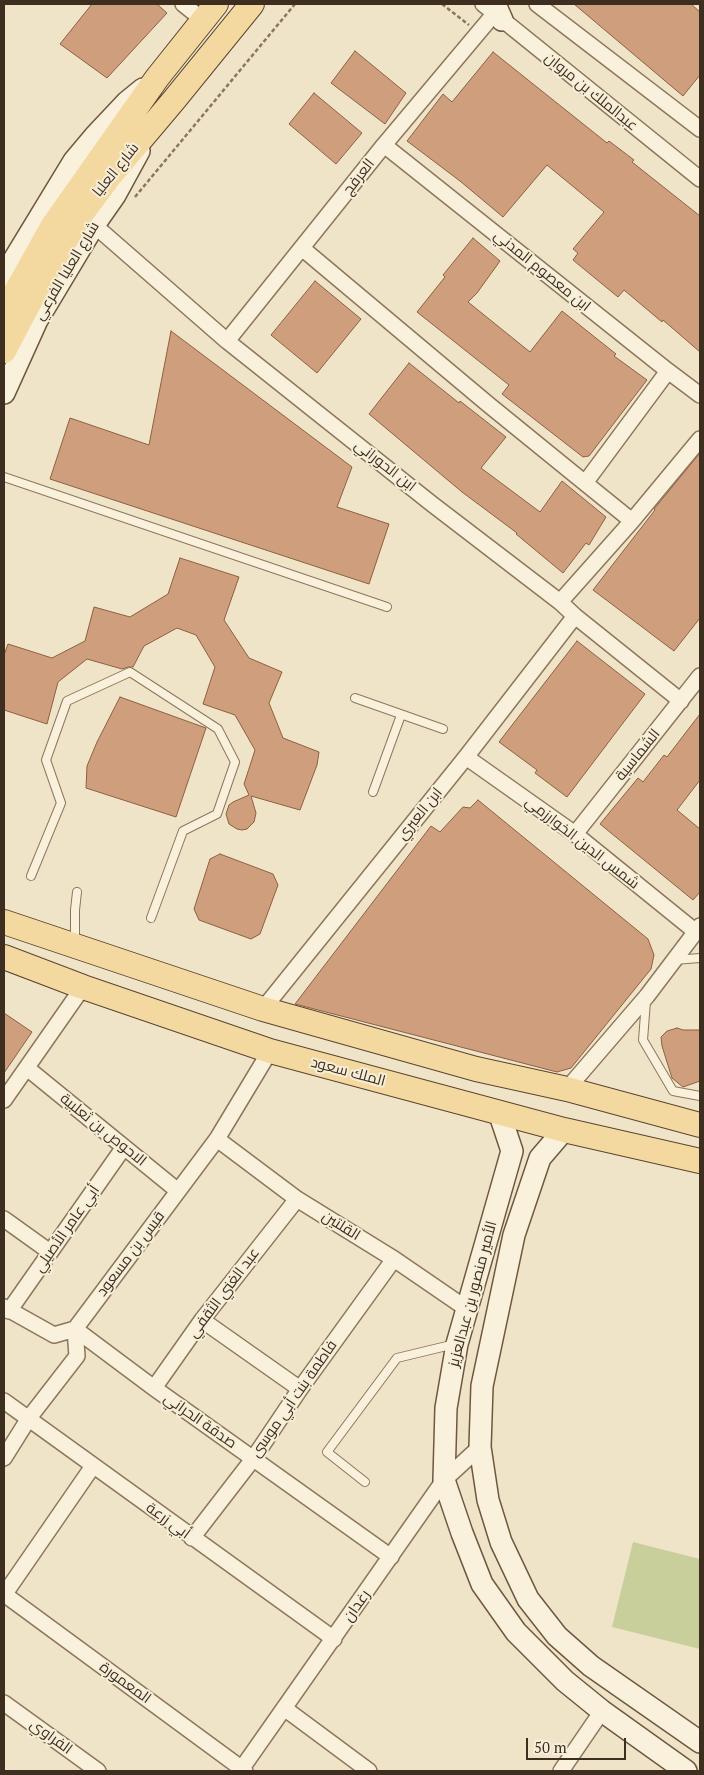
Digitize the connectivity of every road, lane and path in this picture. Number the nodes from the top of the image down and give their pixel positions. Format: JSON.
{"nodes":[{"id":1,"x":183,"y":4,"type":"edge"},
{"id":2,"x":252,"y":4,"type":"edge"},
{"id":3,"x":295,"y":4,"type":"edge"},
{"id":4,"x":442,"y":4,"type":"edge"},
{"id":5,"x":537,"y":4,"type":"edge"},
{"id":6,"x":493,"y":10,"type":"edge"},
{"id":7,"x":209,"y":12,"type":"edge"},
{"id":8,"x":478,"y":32,"type":"junction"},
{"id":9,"x":157,"y":78,"type":"junction"},
{"id":10,"x":152,"y":127,"type":"junction"},
{"id":11,"x":700,"y":130,"type":"edge"},
{"id":12,"x":384,"y":146,"type":"junction"},
{"id":13,"x":700,"y":179,"type":"edge"},
{"id":14,"x":129,"y":203,"type":"dead end"},
{"id":15,"x":94,"y":225,"type":"junction"},
{"id":16,"x":303,"y":249,"type":"junction"},
{"id":17,"x":4,"y":276,"type":"edge"},
{"id":18,"x":4,"y":313,"type":"edge"},
{"id":19,"x":227,"y":341,"type":"junction"},
{"id":20,"x":4,"y":351,"type":"edge"},
{"id":21,"x":668,"y":371,"type":"junction"},
{"id":22,"x":4,"y":392,"type":"edge"},
{"id":23,"x":700,"y":395,"type":"edge"},
{"id":24,"x":700,"y":439,"type":"edge"},
{"id":25,"x":4,"y":477,"type":"edge"},
{"id":26,"x":585,"y":482,"type":"junction"},
{"id":27,"x":632,"y":521,"type":"junction"},
{"id":28,"x":560,"y":602,"type":"junction"},
{"id":29,"x":387,"y":607,"type":"dead end"},
{"id":30,"x":574,"y":616,"type":"junction"},
{"id":31,"x":700,"y":676,"type":"edge"},
{"id":32,"x":355,"y":698,"type":"dead end"},
{"id":33,"x":682,"y":701,"type":"junction"},
{"id":34,"x":401,"y":715,"type":"junction"},
{"id":35,"x":443,"y":729,"type":"dead end"},
{"id":36,"x":466,"y":757,"type":"junction"},
{"id":37,"x":373,"y":792,"type":"dead end"},
{"id":38,"x":575,"y":834,"type":"junction"},
{"id":39,"x":31,"y":876,"type":"dead end"},
{"id":40,"x":77,"y":892,"type":"dead end"},
{"id":41,"x":151,"y":918,"type":"dead end"},
{"id":42,"x":4,"y":922,"type":"edge"},
{"id":43,"x":698,"y":929,"type":"edge"},
{"id":44,"x":95,"y":953,"type":"junction"},
{"id":45,"x":4,"y":956,"type":"edge"},
{"id":46,"x":700,"y":958,"type":"edge"},
{"id":47,"x":674,"y":960,"type":"junction"},
{"id":48,"x":83,"y":986,"type":"junction"},
{"id":49,"x":647,"y":996,"type":"junction"},
{"id":50,"x":262,"y":1009,"type":"junction"},
{"id":51,"x":270,"y":1052,"type":"junction"},
{"id":52,"x":27,"y":1068,"type":"junction"},
{"id":53,"x":567,"y":1090,"type":"junction"},
{"id":54,"x":700,"y":1096,"type":"edge"},
{"id":55,"x":4,"y":1100,"type":"edge"},
{"id":56,"x":499,"y":1112,"type":"junction"},
{"id":57,"x":700,"y":1125,"type":"edge"},
{"id":58,"x":564,"y":1130,"type":"junction"},
{"id":59,"x":217,"y":1138,"type":"junction"},
{"id":60,"x":124,"y":1147,"type":"junction"},
{"id":61,"x":700,"y":1161,"type":"edge"},
{"id":62,"x":178,"y":1191,"type":"junction"},
{"id":63,"x":297,"y":1198,"type":"junction"},
{"id":64,"x":496,"y":1206,"type":"junction"},
{"id":65,"x":4,"y":1219,"type":"edge"},
{"id":66,"x":514,"y":1235,"type":"junction"},
{"id":67,"x":50,"y":1252,"type":"junction"},
{"id":68,"x":394,"y":1259,"type":"junction"},
{"id":69,"x":6,"y":1309,"type":"edge"},
{"id":70,"x":467,"y":1309,"type":"junction"},
{"id":71,"x":202,"y":1320,"type":"junction"},
{"id":72,"x":75,"y":1329,"type":"junction"},
{"id":73,"x":457,"y":1344,"type":"junction"},
{"id":74,"x":154,"y":1388,"type":"junction"},
{"id":75,"x":300,"y":1389,"type":"junction"},
{"id":76,"x":4,"y":1401,"type":"edge"},
{"id":77,"x":29,"y":1418,"type":"junction"},
{"id":78,"x":480,"y":1447,"type":"junction"},
{"id":79,"x":4,"y":1458,"type":"edge"},
{"id":80,"x":252,"y":1459,"type":"junction"},
{"id":81,"x":93,"y":1466,"type":"junction"},
{"id":82,"x":444,"y":1480,"type":"junction"},
{"id":83,"x":365,"y":1482,"type":"dead end"},
{"id":84,"x":192,"y":1538,"type":"junction"},
{"id":85,"x":391,"y":1558,"type":"junction"},
{"id":86,"x":4,"y":1594,"type":"edge"},
{"id":87,"x":334,"y":1639,"type":"junction"},
{"id":88,"x":4,"y":1703,"type":"edge"},
{"id":89,"x":284,"y":1708,"type":"junction"},
{"id":90,"x":602,"y":1711,"type":"junction"},
{"id":91,"x":700,"y":1742,"type":"edge"},
{"id":92,"x":242,"y":1770,"type":"edge"},
{"id":93,"x":98,"y":1771,"type":"edge"},
{"id":94,"x":370,"y":1771,"type":"edge"},
{"id":95,"x":561,"y":1771,"type":"edge"},
{"id":96,"x":686,"y":1771,"type":"edge"}],
"edges":[{"from":1,"to":7,"type":"street"},
{"from":2,"to":10,"type":"main road","name":"شارع العليا"},
{"from":3,"to":14,"type":"path"},
{"from":4,"to":8,"type":"path"},
{"from":5,"to":11,"type":"street"},
{"from":6,"to":8,"type":"street","name":"العرفج"},
{"from":6,"to":13,"type":"street","name":"عبدالملك بن مروان"},
{"from":7,"to":9,"type":"main road","name":"شارع العليا"},
{"from":8,"to":12,"type":"street","name":"العرفج"},
{"from":9,"to":17,"type":"street"},
{"from":9,"to":18,"type":"main road","name":"شارع العليا"},
{"from":10,"to":15,"type":"street","name":"شارع العليا الفرعي"},
{"from":10,"to":20,"type":"main road","name":"شارع العليا"},
{"from":12,"to":16,"type":"street","name":"العرفج"},
{"from":12,"to":21,"type":"street","name":"ابن معصوم المدني"},
{"from":15,"to":19,"type":"street","name":"ابن الحوراني"},
{"from":15,"to":22,"type":"street","name":"شارع العليا الفرعي"},
{"from":16,"to":19,"type":"street","name":"العرفج"},
{"from":16,"to":26,"type":"street"},
{"from":19,"to":28,"type":"street","name":"ابن الحوراني"},
{"from":21,"to":23,"type":"street","name":"ابن معصوم المدني"},
{"from":21,"to":26,"type":"street"},
{"from":24,"to":27,"type":"street"},
{"from":25,"to":29,"type":"lane"},
{"from":26,"to":27,"type":"street"},
{"from":27,"to":28,"type":"street"},
{"from":28,"to":30,"type":"street","name":"ابن الحوراني"},
{"from":30,"to":33,"type":"street","name":"ابن الحوراني"},
{"from":30,"to":36,"type":"street","name":"ابن العبري"},
{"from":31,"to":33,"type":"street","name":"الشماسية"},
{"from":32,"to":34,"type":"lane"},
{"from":33,"to":38,"type":"street","name":"الشماسية"},
{"from":34,"to":35,"type":"lane"},
{"from":34,"to":37,"type":"lane"},
{"from":36,"to":38,"type":"street","name":"شمس الدين الخوارزمي"},
{"from":36,"to":50,"type":"street","name":"ابن العبري"},
{"from":38,"to":43,"type":"street","name":"شمس الدين الخوارزمي"},
{"from":39,"to":41,"type":"lane"},
{"from":40,"to":44,"type":"lane"},
{"from":42,"to":44,"type":"main road"},
{"from":43,"to":47,"type":"street"},
{"from":44,"to":50,"type":"main road"},
{"from":45,"to":48,"type":"main road","name":"الملك سعود"},
{"from":46,"to":47,"type":"lane"},
{"from":47,"to":49,"type":"street"},
{"from":48,"to":51,"type":"main road","name":"الملك سعود"},
{"from":48,"to":52,"type":"street"},
{"from":49,"to":53,"type":"street"},
{"from":49,"to":54,"type":"lane"},
{"from":50,"to":53,"type":"main road"},
{"from":51,"to":56,"type":"main road","name":"الملك سعود"},
{"from":51,"to":59,"type":"street","name":"قيس بن مسعود"},
{"from":52,"to":55,"type":"street"},
{"from":52,"to":60,"type":"street","name":"الاحوص بن ثعلبية"},
{"from":53,"to":57,"type":"main road"},
{"from":56,"to":58,"type":"main road","name":"الملك سعود"},
{"from":56,"to":64,"type":"street","name":"الأمير منصور بن عبدالعزيز"},
{"from":58,"to":61,"type":"main road","name":"الملك سعود"},
{"from":58,"to":66,"type":"street","name":"الأمير منصور بن عبدالعزيز"},
{"from":59,"to":62,"type":"street","name":"قيس بن مسعود"},
{"from":59,"to":63,"type":"street","name":"القلتين"},
{"from":60,"to":62,"type":"street","name":"الاحوص بن ثعلبية"},
{"from":60,"to":67,"type":"street","name":"أبي عامر الأصيلي"},
{"from":62,"to":72,"type":"street","name":"قيس بن مسعود"},
{"from":63,"to":68,"type":"street","name":"القلتين"},
{"from":63,"to":71,"type":"street","name":"عبد الغني الثقفي"},
{"from":64,"to":66,"type":"street"},
{"from":64,"to":70,"type":"street","name":"الأمير منصور بن عبدالعزيز"},
{"from":65,"to":67,"type":"street"},
{"from":66,"to":78,"type":"street","name":"الأمير منصور بن عبدالعزيز"},
{"from":67,"to":69,"type":"street","name":"أبي عامر الأصيلي"},
{"from":68,"to":70,"type":"street","name":"القلتين"},
{"from":68,"to":75,"type":"street","name":"فاطمة بنت أبي موسى"},
{"from":69,"to":72,"type":"street"},
{"from":70,"to":73,"type":"street","name":"الأمير منصور بن عبدالعزيز"},
{"from":71,"to":74,"type":"street","name":"عبد الغني الثقفي"},
{"from":71,"to":75,"type":"street"},
{"from":72,"to":74,"type":"street","name":"صدقة الحراني"},
{"from":72,"to":77,"type":"street"},
{"from":73,"to":82,"type":"street","name":"الأمير منصور بن عبدالعزيز"},
{"from":73,"to":83,"type":"lane"},
{"from":74,"to":80,"type":"street","name":"صدقة الحراني"},
{"from":75,"to":80,"type":"street","name":"فاطمة بنت أبي موسى"},
{"from":76,"to":77,"type":"street","name":"أبي زرعة"},
{"from":77,"to":79,"type":"street"},
{"from":77,"to":81,"type":"street","name":"أبي زرعة"},
{"from":78,"to":82,"type":"street","name":"رغدان"},
{"from":78,"to":91,"type":"street","name":"الأمير منصور بن عبدالعزيز"},
{"from":80,"to":84,"type":"street","name":"فاطمة بنت أبي موسى"},
{"from":80,"to":85,"type":"street","name":"صدقة الحراني"},
{"from":81,"to":84,"type":"street","name":"أبي زرعة"},
{"from":81,"to":86,"type":"street"},
{"from":82,"to":85,"type":"street","name":"رغدان"},
{"from":82,"to":90,"type":"street","name":"الأمير منصور بن عبدالعزيز"},
{"from":84,"to":87,"type":"street","name":"أبي زرعة"},
{"from":85,"to":87,"type":"street","name":"رغدان"},
{"from":86,"to":92,"type":"street","name":"المعمورة"},
{"from":87,"to":89,"type":"street","name":"رغدان"},
{"from":88,"to":93,"type":"street","name":"الفراوي"},
{"from":89,"to":92,"type":"street","name":"رغدان"},
{"from":89,"to":94,"type":"street"},
{"from":90,"to":95,"type":"street"},
{"from":90,"to":96,"type":"street","name":"الأمير منصور بن عبدالعزيز"}]}
